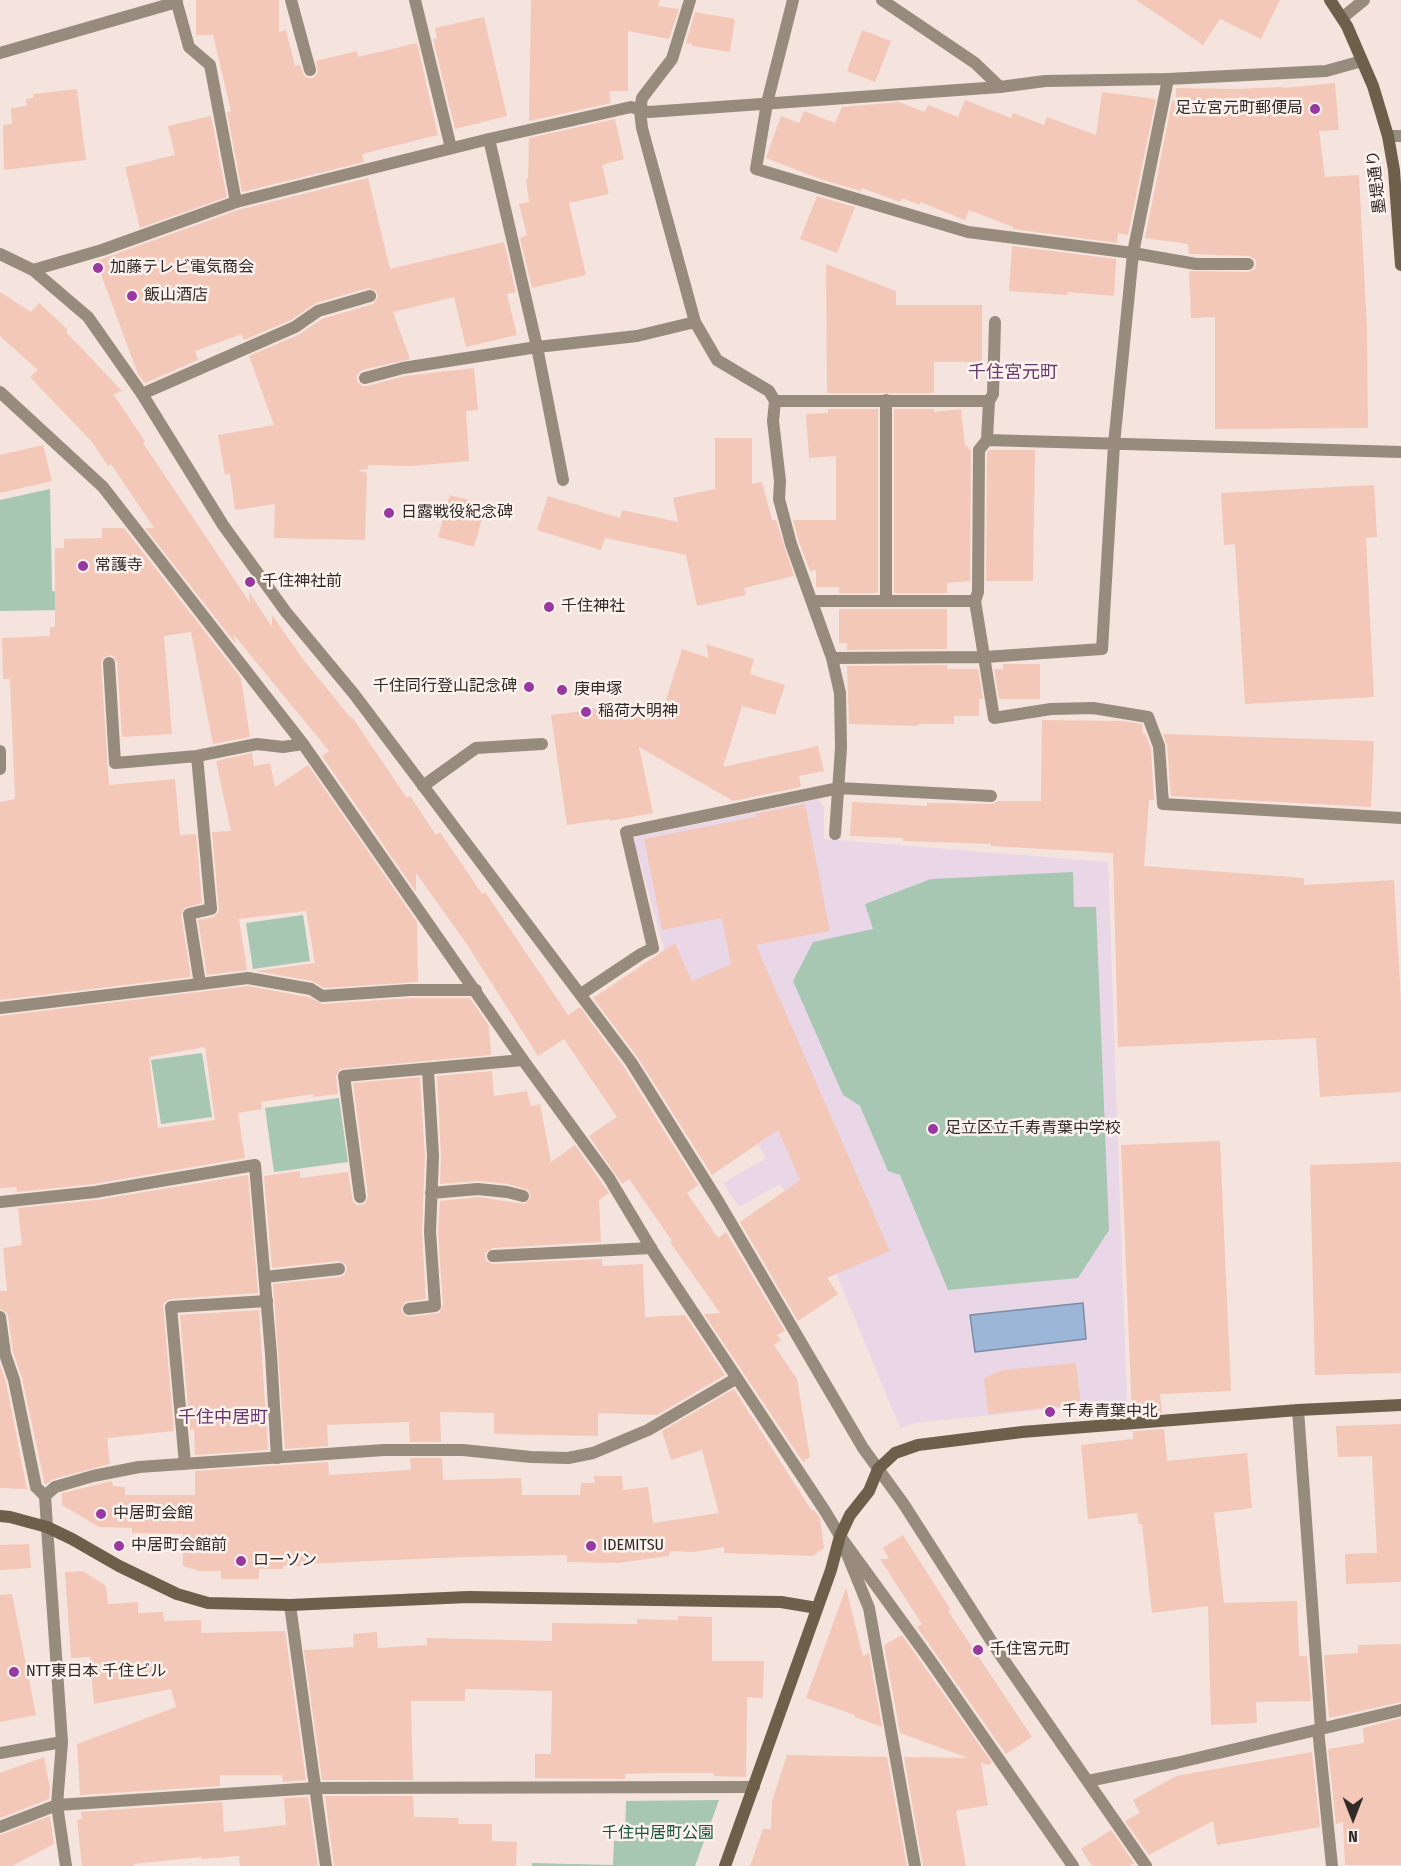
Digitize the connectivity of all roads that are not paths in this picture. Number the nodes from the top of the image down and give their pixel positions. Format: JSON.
{"nodes":[{"id":1,"x":291,"y":0,"type":"edge"},
{"id":2,"x":415,"y":0,"type":"edge"},
{"id":3,"x":690,"y":0,"type":"edge"},
{"id":4,"x":793,"y":0,"type":"edge"},
{"id":5,"x":882,"y":0,"type":"edge"},
{"id":6,"x":1330,"y":0,"type":"edge"},
{"id":7,"x":1364,"y":0,"type":"edge"},
{"id":8,"x":176,"y":1,"type":"edge"},
{"id":9,"x":1342,"y":18,"type":"junction"},
{"id":10,"x":0,"y":53,"type":"edge"},
{"id":11,"x":1362,"y":61,"type":"junction"},
{"id":12,"x":310,"y":70,"type":"dead end"},
{"id":13,"x":1168,"y":79,"type":"junction"},
{"id":14,"x":1000,"y":87,"type":"junction"},
{"id":15,"x":767,"y":103,"type":"junction"},
{"id":16,"x":640,"y":110,"type":"junction"},
{"id":17,"x":1388,"y":136,"type":"junction"},
{"id":18,"x":1401,"y":136,"type":"edge"},
{"id":19,"x":489,"y":139,"type":"junction"},
{"id":20,"x":452,"y":148,"type":"junction"},
{"id":21,"x":236,"y":202,"type":"junction"},
{"id":22,"x":1133,"y":253,"type":"junction"},
{"id":23,"x":0,"y":254,"type":"edge"},
{"id":24,"x":1248,"y":264,"type":"dead end"},
{"id":25,"x":1401,"y":265,"type":"edge"},
{"id":26,"x":33,"y":270,"type":"junction"},
{"id":27,"x":370,"y":296,"type":"dead end"},
{"id":28,"x":695,"y":322,"type":"junction"},
{"id":29,"x":995,"y":322,"type":"dead end"},
{"id":30,"x":537,"y":347,"type":"junction"},
{"id":31,"x":365,"y":378,"type":"dead end"},
{"id":32,"x":0,"y":392,"type":"edge"},
{"id":33,"x":142,"y":394,"type":"junction"},
{"id":34,"x":886,"y":400,"type":"junction"},
{"id":35,"x":775,"y":401,"type":"junction"},
{"id":36,"x":989,"y":401,"type":"junction"},
{"id":37,"x":987,"y":440,"type":"junction"},
{"id":38,"x":1114,"y":444,"type":"junction"},
{"id":39,"x":1401,"y":452,"type":"edge"},
{"id":40,"x":563,"y":480,"type":"dead end"},
{"id":41,"x":812,"y":601,"type":"junction"},
{"id":42,"x":886,"y":601,"type":"junction"},
{"id":43,"x":975,"y":601,"type":"junction"},
{"id":44,"x":985,"y":657,"type":"junction"},
{"id":45,"x":832,"y":658,"type":"junction"},
{"id":46,"x":109,"y":663,"type":"dead end"},
{"id":47,"x":303,"y":744,"type":"junction"},
{"id":48,"x":542,"y":744,"type":"dead end"},
{"id":49,"x":0,"y":751,"type":"edge"},
{"id":50,"x":197,"y":756,"type":"junction"},
{"id":51,"x":0,"y":770,"type":"edge"},
{"id":52,"x":423,"y":786,"type":"junction"},
{"id":53,"x":839,"y":788,"type":"junction"},
{"id":54,"x":991,"y":796,"type":"dead end"},
{"id":55,"x":1401,"y":818,"type":"edge"},
{"id":56,"x":835,"y":834,"type":"dead end"},
{"id":57,"x":200,"y":984,"type":"junction"},
{"id":58,"x":476,"y":990,"type":"junction"},
{"id":59,"x":581,"y":994,"type":"junction"},
{"id":60,"x":0,"y":1008,"type":"edge"},
{"id":61,"x":523,"y":1060,"type":"junction"},
{"id":62,"x":428,"y":1070,"type":"junction"},
{"id":63,"x":431,"y":1193,"type":"junction"},
{"id":64,"x":523,"y":1196,"type":"dead end"},
{"id":65,"x":360,"y":1197,"type":"dead end"},
{"id":66,"x":0,"y":1202,"type":"edge"},
{"id":67,"x":651,"y":1248,"type":"junction"},
{"id":68,"x":493,"y":1256,"type":"dead end"},
{"id":69,"x":339,"y":1269,"type":"dead end"},
{"id":70,"x":265,"y":1277,"type":"junction"},
{"id":71,"x":267,"y":1301,"type":"junction"},
{"id":72,"x":409,"y":1310,"type":"dead end"},
{"id":73,"x":0,"y":1317,"type":"edge"},
{"id":74,"x":737,"y":1378,"type":"junction"},
{"id":75,"x":1401,"y":1405,"type":"edge"},
{"id":76,"x":1298,"y":1410,"type":"junction"},
{"id":77,"x":277,"y":1458,"type":"junction"},
{"id":78,"x":185,"y":1464,"type":"junction"},
{"id":79,"x":878,"y":1469,"type":"junction"},
{"id":80,"x":45,"y":1496,"type":"junction"},
{"id":81,"x":0,"y":1516,"type":"edge"},
{"id":82,"x":47,"y":1527,"type":"junction"},
{"id":83,"x":840,"y":1536,"type":"junction"},
{"id":84,"x":290,"y":1605,"type":"junction"},
{"id":85,"x":817,"y":1608,"type":"junction"},
{"id":86,"x":1401,"y":1710,"type":"edge"},
{"id":87,"x":1319,"y":1729,"type":"junction"},
{"id":88,"x":62,"y":1742,"type":"junction"},
{"id":89,"x":0,"y":1753,"type":"edge"},
{"id":90,"x":1088,"y":1781,"type":"junction"},
{"id":91,"x":754,"y":1787,"type":"junction"},
{"id":92,"x":315,"y":1788,"type":"junction"},
{"id":93,"x":57,"y":1805,"type":"junction"},
{"id":94,"x":0,"y":1827,"type":"edge"},
{"id":95,"x":66,"y":1866,"type":"edge"},
{"id":96,"x":326,"y":1866,"type":"edge"},
{"id":97,"x":725,"y":1866,"type":"edge"},
{"id":98,"x":915,"y":1866,"type":"edge"},
{"id":99,"x":1073,"y":1866,"type":"edge"},
{"id":100,"x":1146,"y":1866,"type":"edge"},
{"id":101,"x":1332,"y":1866,"type":"edge"}],
"edges":[{"from":1,"to":12,"type":"street"},
{"from":2,"to":20,"type":"street"},
{"from":3,"to":16,"type":"street"},
{"from":4,"to":15,"type":"street"},
{"from":5,"to":14,"type":"street"},
{"from":6,"to":9,"type":"street","name":"墨堤通り"},
{"from":7,"to":9,"type":"street"},
{"from":8,"to":10,"type":"street"},
{"from":8,"to":21,"type":"street"},
{"from":9,"to":11,"type":"street","name":"墨堤通り"},
{"from":11,"to":13,"type":"street"},
{"from":11,"to":17,"type":"street","name":"墨堤通り"},
{"from":13,"to":14,"type":"street"},
{"from":13,"to":22,"type":"street"},
{"from":14,"to":15,"type":"street"},
{"from":15,"to":16,"type":"street"},
{"from":15,"to":22,"type":"street"},
{"from":16,"to":19,"type":"street"},
{"from":16,"to":28,"type":"street"},
{"from":17,"to":18,"type":"street"},
{"from":17,"to":25,"type":"street","name":"墨堤通り"},
{"from":19,"to":20,"type":"street"},
{"from":19,"to":30,"type":"street"},
{"from":20,"to":21,"type":"street"},
{"from":21,"to":26,"type":"street"},
{"from":22,"to":24,"type":"street"},
{"from":22,"to":38,"type":"street"},
{"from":23,"to":26,"type":"street"},
{"from":26,"to":33,"type":"street"},
{"from":27,"to":33,"type":"street"},
{"from":28,"to":30,"type":"street"},
{"from":28,"to":35,"type":"street"},
{"from":29,"to":36,"type":"street"},
{"from":30,"to":31,"type":"street"},
{"from":30,"to":40,"type":"street"},
{"from":32,"to":47,"type":"street"},
{"from":33,"to":52,"type":"street"},
{"from":34,"to":35,"type":"street"},
{"from":34,"to":36,"type":"street"},
{"from":34,"to":42,"type":"street"},
{"from":35,"to":41,"type":"street"},
{"from":36,"to":37,"type":"street"},
{"from":37,"to":38,"type":"street"},
{"from":37,"to":43,"type":"street"},
{"from":38,"to":39,"type":"street"},
{"from":38,"to":44,"type":"street"},
{"from":41,"to":42,"type":"street"},
{"from":41,"to":45,"type":"street"},
{"from":42,"to":43,"type":"street"},
{"from":43,"to":44,"type":"street"},
{"from":44,"to":45,"type":"street"},
{"from":44,"to":55,"type":"street"},
{"from":45,"to":53,"type":"street"},
{"from":46,"to":50,"type":"street"},
{"from":47,"to":50,"type":"street"},
{"from":47,"to":58,"type":"street"},
{"from":48,"to":52,"type":"street"},
{"from":49,"to":51,"type":"street"},
{"from":50,"to":57,"type":"street"},
{"from":52,"to":59,"type":"street"},
{"from":53,"to":54,"type":"street"},
{"from":53,"to":56,"type":"street"},
{"from":53,"to":59,"type":"street"},
{"from":57,"to":58,"type":"street"},
{"from":57,"to":60,"type":"street"},
{"from":58,"to":61,"type":"street"},
{"from":59,"to":79,"type":"street"},
{"from":61,"to":62,"type":"street"},
{"from":61,"to":67,"type":"street"},
{"from":62,"to":63,"type":"street"},
{"from":62,"to":65,"type":"street"},
{"from":63,"to":64,"type":"street"},
{"from":63,"to":72,"type":"street"},
{"from":66,"to":70,"type":"street"},
{"from":67,"to":68,"type":"street"},
{"from":67,"to":74,"type":"street"},
{"from":69,"to":70,"type":"street"},
{"from":70,"to":71,"type":"street"},
{"from":71,"to":77,"type":"street"},
{"from":71,"to":78,"type":"street"},
{"from":73,"to":80,"type":"street"},
{"from":74,"to":77,"type":"street"},
{"from":74,"to":83,"type":"street"},
{"from":75,"to":76,"type":"street"},
{"from":76,"to":79,"type":"street"},
{"from":76,"to":87,"type":"street"},
{"from":77,"to":78,"type":"street"},
{"from":78,"to":80,"type":"street"},
{"from":79,"to":83,"type":"street"},
{"from":79,"to":90,"type":"street"},
{"from":80,"to":82,"type":"street"},
{"from":81,"to":82,"type":"street"},
{"from":82,"to":84,"type":"street"},
{"from":82,"to":88,"type":"street"},
{"from":83,"to":85,"type":"street"},
{"from":83,"to":98,"type":"street"},
{"from":83,"to":99,"type":"street"},
{"from":84,"to":85,"type":"street"},
{"from":84,"to":92,"type":"street"},
{"from":85,"to":91,"type":"street"},
{"from":86,"to":87,"type":"street"},
{"from":87,"to":90,"type":"street"},
{"from":87,"to":101,"type":"street"},
{"from":88,"to":89,"type":"street"},
{"from":88,"to":93,"type":"street"},
{"from":90,"to":100,"type":"street"},
{"from":91,"to":92,"type":"street"},
{"from":91,"to":97,"type":"street"},
{"from":92,"to":93,"type":"street"},
{"from":92,"to":96,"type":"street"},
{"from":93,"to":94,"type":"street"},
{"from":93,"to":95,"type":"street"}]}
